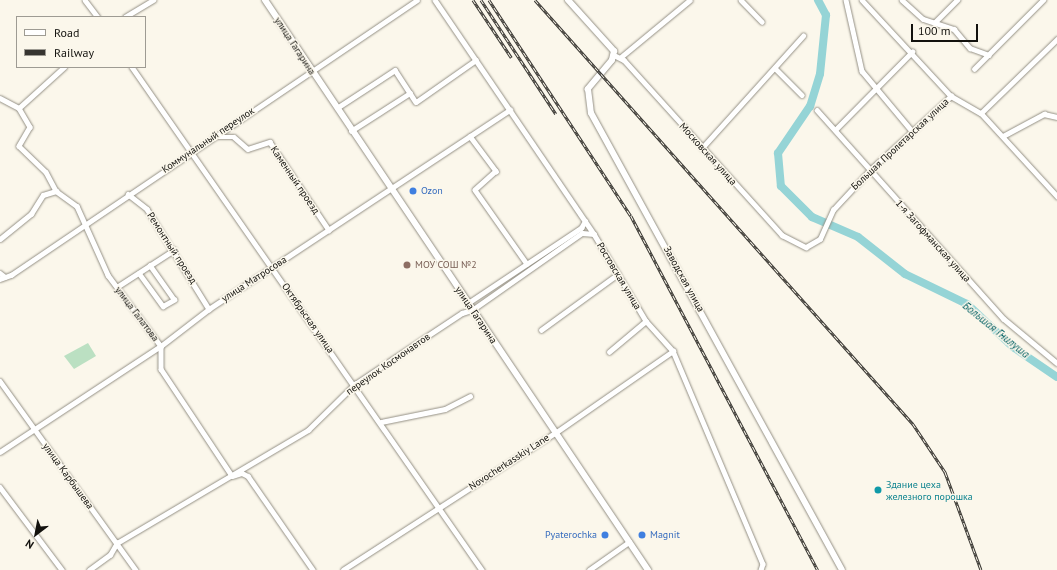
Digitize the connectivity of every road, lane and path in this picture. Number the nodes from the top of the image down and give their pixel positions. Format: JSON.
{"nodes":[{"id":1,"x":85,"y":0,"type":"edge"},
{"id":2,"x":153,"y":0,"type":"edge"},
{"id":3,"x":265,"y":0,"type":"edge"},
{"id":4,"x":417,"y":0,"type":"edge"},
{"id":5,"x":435,"y":0,"type":"edge"},
{"id":6,"x":568,"y":0,"type":"edge"},
{"id":7,"x":690,"y":0,"type":"edge"},
{"id":8,"x":741,"y":0,"type":"edge"},
{"id":9,"x":846,"y":0,"type":"edge"},
{"id":10,"x":862,"y":0,"type":"edge"},
{"id":11,"x":902,"y":0,"type":"edge"},
{"id":12,"x":957,"y":0,"type":"edge"},
{"id":13,"x":1043,"y":0,"type":"edge"},
{"id":14,"x":97,"y":16,"type":"edge"},
{"id":15,"x":127,"y":16,"type":"edge"},
{"id":16,"x":762,"y":22,"type":"dead end"},
{"id":17,"x":934,"y":22,"type":"junction"},
{"id":18,"x":803,"y":36,"type":"dead end"},
{"id":19,"x":1057,"y":39,"type":"edge"},
{"id":20,"x":912,"y":52,"type":"junction"},
{"id":21,"x":989,"y":55,"type":"junction"},
{"id":22,"x":618,"y":56,"type":"junction"},
{"id":23,"x":476,"y":60,"type":"junction"},
{"id":24,"x":63,"y":68,"type":"edge"},
{"id":25,"x":133,"y":68,"type":"edge"},
{"id":26,"x":775,"y":68,"type":"junction"},
{"id":27,"x":974,"y":69,"type":"dead end"},
{"id":28,"x":311,"y":70,"type":"junction"},
{"id":29,"x":877,"y":88,"type":"junction"},
{"id":30,"x":410,"y":93,"type":"junction"},
{"id":31,"x":802,"y":95,"type":"dead end"},
{"id":32,"x":951,"y":96,"type":"junction"},
{"id":33,"x":0,"y":98,"type":"edge"},
{"id":34,"x":19,"y":108,"type":"junction"},
{"id":35,"x":337,"y":108,"type":"junction"},
{"id":36,"x":510,"y":110,"type":"junction"},
{"id":37,"x":817,"y":110,"type":"dead end"},
{"id":38,"x":981,"y":113,"type":"junction"},
{"id":39,"x":1057,"y":117,"type":"edge"},
{"id":40,"x":835,"y":130,"type":"junction"},
{"id":41,"x":351,"y":131,"type":"junction"},
{"id":42,"x":912,"y":131,"type":"junction"},
{"id":43,"x":470,"y":136,"type":"junction"},
{"id":44,"x":1003,"y":136,"type":"junction"},
{"id":45,"x":213,"y":137,"type":"junction"},
{"id":46,"x":702,"y":148,"type":"junction"},
{"id":47,"x":191,"y":152,"type":"junction"},
{"id":48,"x":870,"y":170,"type":"junction"},
{"id":49,"x":391,"y":188,"type":"junction"},
{"id":50,"x":56,"y":190,"type":"junction"},
{"id":51,"x":128,"y":194,"type":"junction"},
{"id":52,"x":1057,"y":196,"type":"edge"},
{"id":53,"x":585,"y":221,"type":"junction"},
{"id":54,"x":83,"y":224,"type":"junction"},
{"id":55,"x":328,"y":230,"type":"junction"},
{"id":56,"x":594,"y":234,"type":"junction"},
{"id":57,"x":0,"y":239,"type":"edge"},
{"id":58,"x":806,"y":247,"type":"joint"},
{"id":59,"x":174,"y":250,"type":"junction"},
{"id":60,"x":527,"y":264,"type":"junction"},
{"id":61,"x":150,"y":266,"type":"junction"},
{"id":62,"x":273,"y":268,"type":"junction"},
{"id":63,"x":0,"y":273,"type":"edge"},
{"id":64,"x":139,"y":273,"type":"junction"},
{"id":65,"x":618,"y":274,"type":"junction"},
{"id":66,"x":3,"y":278,"type":"edge"},
{"id":67,"x":118,"y":287,"type":"junction"},
{"id":68,"x":468,"y":303,"type":"junction"},
{"id":69,"x":209,"y":308,"type":"junction"},
{"id":70,"x":472,"y":310,"type":"junction"},
{"id":71,"x":646,"y":321,"type":"junction"},
{"id":72,"x":541,"y":330,"type":"dead end"},
{"id":73,"x":161,"y":346,"type":"junction"},
{"id":74,"x":673,"y":350,"type":"junction"},
{"id":75,"x":609,"y":352,"type":"dead end"},
{"id":76,"x":1057,"y":363,"type":"edge"},
{"id":77,"x":0,"y":381,"type":"edge"},
{"id":78,"x":355,"y":384,"type":"junction"},
{"id":79,"x":470,"y":396,"type":"dead end"},
{"id":80,"x":381,"y":422,"type":"junction"},
{"id":81,"x":33,"y":428,"type":"junction"},
{"id":82,"x":555,"y":433,"type":"junction"},
{"id":83,"x":0,"y":452,"type":"edge"},
{"id":84,"x":232,"y":476,"type":"junction"},
{"id":85,"x":0,"y":487,"type":"edge"},
{"id":86,"x":440,"y":507,"type":"junction"},
{"id":87,"x":629,"y":542,"type":"junction"},
{"id":88,"x":117,"y":543,"type":"junction"},
{"id":89,"x":62,"y":570,"type":"edge"},
{"id":90,"x":89,"y":570,"type":"edge"},
{"id":91,"x":136,"y":570,"type":"edge"},
{"id":92,"x":313,"y":570,"type":"edge"},
{"id":93,"x":343,"y":570,"type":"edge"},
{"id":94,"x":482,"y":570,"type":"edge"},
{"id":95,"x":589,"y":570,"type":"edge"},
{"id":96,"x":648,"y":570,"type":"edge"},
{"id":97,"x":761,"y":570,"type":"edge"},
{"id":98,"x":842,"y":570,"type":"edge"}],
"edges":[{"from":1,"to":14,"type":"street"},
{"from":2,"to":15,"type":"street"},
{"from":3,"to":28,"type":"main road","name":"улица Гагарина"},
{"from":4,"to":28,"type":"street","name":"Коммунальный переулок"},
{"from":5,"to":23,"type":"street","name":"Ростовская улица"},
{"from":6,"to":22,"type":"main road"},
{"from":7,"to":22,"type":"street"},
{"from":8,"to":16,"type":"street"},
{"from":9,"to":29,"type":"street"},
{"from":10,"to":20,"type":"street"},
{"from":11,"to":17,"type":"street"},
{"from":12,"to":17,"type":"street"},
{"from":13,"to":21,"type":"street"},
{"from":17,"to":21,"type":"street"},
{"from":18,"to":26,"type":"street"},
{"from":19,"to":38,"type":"street"},
{"from":20,"to":29,"type":"street"},
{"from":20,"to":32,"type":"street"},
{"from":21,"to":27,"type":"street"},
{"from":22,"to":46,"type":"street","name":"Московская улица"},
{"from":22,"to":98,"type":"main road","name":"Заводская улица"},
{"from":23,"to":30,"type":"street"},
{"from":23,"to":36,"type":"street","name":"Ростовская улица"},
{"from":24,"to":34,"type":"street"},
{"from":25,"to":47,"type":"street","name":"Октябрьская улица"},
{"from":26,"to":31,"type":"street"},
{"from":26,"to":46,"type":"street"},
{"from":28,"to":35,"type":"main road","name":"улица Гагарина"},
{"from":28,"to":45,"type":"street","name":"Коммунальный переулок"},
{"from":29,"to":40,"type":"street"},
{"from":29,"to":42,"type":"street"},
{"from":30,"to":35,"type":"street"},
{"from":30,"to":41,"type":"street"},
{"from":32,"to":38,"type":"street"},
{"from":32,"to":42,"type":"street","name":"Большая Пролетарская улица"},
{"from":33,"to":34,"type":"street"},
{"from":34,"to":50,"type":"street","name":"улица Галатова"},
{"from":35,"to":41,"type":"main road","name":"улица Гагарина"},
{"from":36,"to":43,"type":"street","name":"улица Матросова"},
{"from":36,"to":53,"type":"street","name":"Ростовская улица"},
{"from":37,"to":40,"type":"street","name":"1-я Загофманская улица"},
{"from":38,"to":44,"type":"street"},
{"from":39,"to":44,"type":"street"},
{"from":40,"to":48,"type":"street","name":"1-я Загофманская улица"},
{"from":41,"to":49,"type":"main road","name":"улица Гагарина"},
{"from":42,"to":48,"type":"street","name":"Большая Пролетарская улица"},
{"from":43,"to":49,"type":"street","name":"улица Матросова"},
{"from":43,"to":60,"type":"street"},
{"from":44,"to":52,"type":"street"},
{"from":45,"to":47,"type":"street","name":"Коммунальный переулок"},
{"from":45,"to":55,"type":"street","name":"Каменный проезд"},
{"from":46,"to":58,"type":"street","name":"Московская улица"},
{"from":47,"to":51,"type":"street","name":"Коммунальный переулок"},
{"from":47,"to":62,"type":"street","name":"Октябрьская улица"},
{"from":48,"to":58,"type":"street","name":"Большая Пролетарская улица"},
{"from":48,"to":76,"type":"street","name":"1-я Загофманская улица"},
{"from":49,"to":55,"type":"street","name":"улица Матросова"},
{"from":49,"to":68,"type":"main road","name":"улица Гагарина"},
{"from":50,"to":54,"type":"street","name":"улица Галатова"},
{"from":50,"to":57,"type":"street"},
{"from":51,"to":54,"type":"street","name":"Коммунальный переулок"},
{"from":51,"to":59,"type":"street","name":"Ремонтный проезд"},
{"from":53,"to":56,"type":"street","name":"Ростовская улица"},
{"from":53,"to":60,"type":"street"},
{"from":54,"to":66,"type":"street","name":"Коммунальный переулок"},
{"from":54,"to":67,"type":"street","name":"улица Галатова"},
{"from":55,"to":62,"type":"street","name":"улица Матросова"},
{"from":56,"to":65,"type":"street","name":"Ростовская улица"},
{"from":56,"to":70,"type":"street","name":"переулок Космонавтов"},
{"from":59,"to":61,"type":"street"},
{"from":59,"to":69,"type":"street","name":"Ремонтный проезд"},
{"from":60,"to":68,"type":"street"},
{"from":61,"to":64,"type":"street"},
{"from":61,"to":64,"type":"street"},
{"from":62,"to":69,"type":"street","name":"улица Матросова"},
{"from":62,"to":78,"type":"street","name":"Октябрьская улица"},
{"from":63,"to":66,"type":"street"},
{"from":64,"to":67,"type":"street"},
{"from":65,"to":71,"type":"street","name":"Ростовская улица"},
{"from":65,"to":72,"type":"street"},
{"from":67,"to":73,"type":"street","name":"улица Галатова"},
{"from":68,"to":70,"type":"main road","name":"улица Гагарина"},
{"from":69,"to":73,"type":"street","name":"улица Матросова"},
{"from":70,"to":78,"type":"street","name":"переулок Космонавтов"},
{"from":70,"to":82,"type":"main road","name":"улица Гагарина"},
{"from":71,"to":74,"type":"street","name":"Ростовская улица"},
{"from":71,"to":75,"type":"street"},
{"from":73,"to":81,"type":"street","name":"улица Матросова"},
{"from":73,"to":84,"type":"street","name":"улица Галатова"},
{"from":74,"to":82,"type":"street","name":"Novocherkasskiy Lane"},
{"from":74,"to":97,"type":"street","name":"Ростовская улица"},
{"from":77,"to":81,"type":"street","name":"улица Карбышева"},
{"from":78,"to":80,"type":"street","name":"Октябрьская улица"},
{"from":78,"to":84,"type":"street","name":"переулок Космонавтов"},
{"from":79,"to":80,"type":"street"},
{"from":80,"to":86,"type":"street","name":"Октябрьская улица"},
{"from":81,"to":83,"type":"street","name":"улица Матросова"},
{"from":81,"to":88,"type":"street","name":"улица Карбышева"},
{"from":82,"to":86,"type":"street","name":"Novocherkasskiy Lane"},
{"from":82,"to":87,"type":"main road","name":"улица Гагарина"},
{"from":84,"to":88,"type":"street","name":"переулок Космонавтов"},
{"from":84,"to":92,"type":"street"},
{"from":85,"to":89,"type":"street"},
{"from":86,"to":93,"type":"street","name":"Novocherkasskiy Lane"},
{"from":86,"to":94,"type":"street","name":"Октябрьская улица"},
{"from":87,"to":95,"type":"street"},
{"from":87,"to":96,"type":"main road","name":"улица Гагарина"},
{"from":88,"to":90,"type":"street","name":"переулок Космонавтов"},
{"from":88,"to":91,"type":"street","name":"улица Карбышева"}]}
